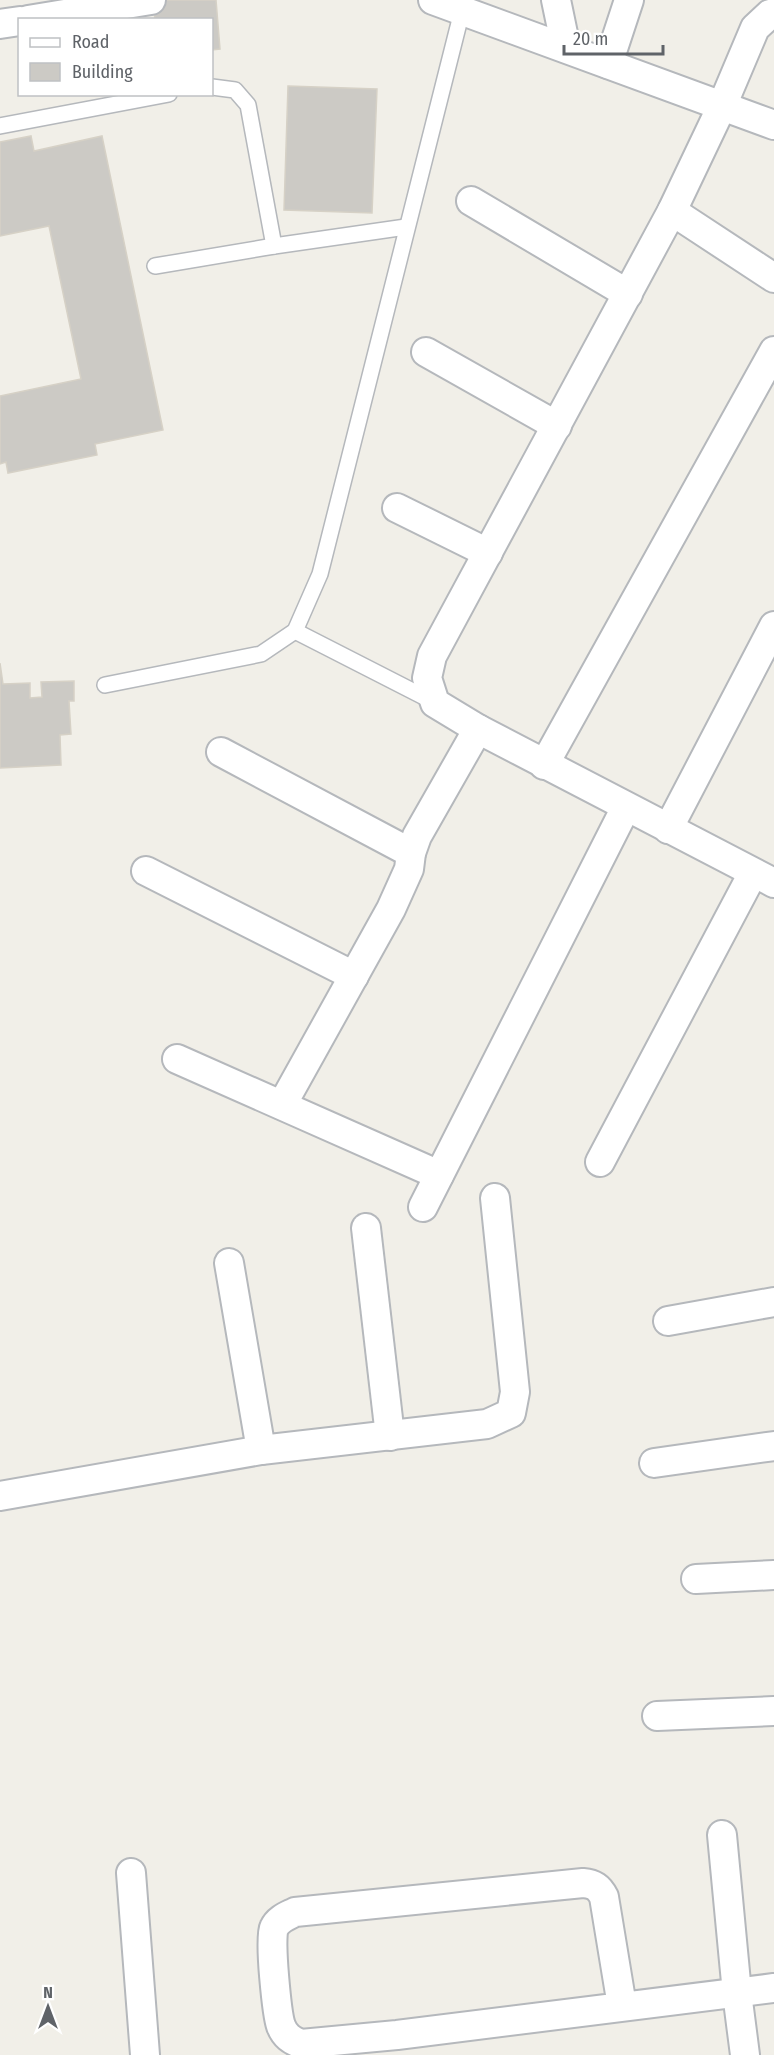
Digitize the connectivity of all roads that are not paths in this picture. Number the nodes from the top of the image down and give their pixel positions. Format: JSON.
{"nodes":[{"id":1,"x":151,"y":0,"type":"edge"},
{"id":2,"x":433,"y":0,"type":"edge"},
{"id":3,"x":556,"y":0,"type":"edge"},
{"id":4,"x":629,"y":0,"type":"edge"},
{"id":5,"x":462,"y":10,"type":"junction"},
{"id":6,"x":774,"y":13,"type":"edge"},
{"id":7,"x":40,"y":18,"type":"edge"},
{"id":8,"x":18,"y":21,"type":"edge"},
{"id":9,"x":0,"y":24,"type":"edge"},
{"id":10,"x":566,"y":48,"type":"junction"},
{"id":11,"x":608,"y":64,"type":"junction"},
{"id":12,"x":213,"y":87,"type":"edge"},
{"id":13,"x":158,"y":96,"type":"edge"},
{"id":14,"x":722,"y":106,"type":"junction"},
{"id":15,"x":774,"y":125,"type":"edge"},
{"id":16,"x":0,"y":126,"type":"edge"},
{"id":17,"x":471,"y":201,"type":"dead end"},
{"id":18,"x":672,"y":211,"type":"junction"},
{"id":19,"x":406,"y":227,"type":"junction"},
{"id":20,"x":274,"y":246,"type":"junction"},
{"id":21,"x":155,"y":266,"type":"dead end"},
{"id":22,"x":774,"y":278,"type":"edge"},
{"id":23,"x":628,"y":294,"type":"junction"},
{"id":24,"x":774,"y":351,"type":"edge"},
{"id":25,"x":426,"y":352,"type":"dead end"},
{"id":26,"x":557,"y":426,"type":"junction"},
{"id":27,"x":397,"y":508,"type":"dead end"},
{"id":28,"x":488,"y":553,"type":"junction"},
{"id":29,"x":774,"y":626,"type":"edge"},
{"id":30,"x":295,"y":632,"type":"junction"},
{"id":31,"x":105,"y":684,"type":"dead end"},
{"id":32,"x":435,"y":703,"type":"junction"},
{"id":33,"x":478,"y":729,"type":"junction"},
{"id":34,"x":221,"y":752,"type":"dead end"},
{"id":35,"x":544,"y":765,"type":"junction"},
{"id":36,"x":626,"y":807,"type":"junction"},
{"id":37,"x":668,"y":829,"type":"junction"},
{"id":38,"x":411,"y":853,"type":"junction"},
{"id":39,"x":146,"y":871,"type":"dead end"},
{"id":40,"x":764,"y":878,"type":"edge"},
{"id":41,"x":354,"y":976,"type":"junction"},
{"id":42,"x":177,"y":1059,"type":"dead end"},
{"id":43,"x":282,"y":1105,"type":"junction"},
{"id":44,"x":600,"y":1162,"type":"dead end"},
{"id":45,"x":439,"y":1175,"type":"junction"},
{"id":46,"x":495,"y":1198,"type":"dead end"},
{"id":47,"x":423,"y":1207,"type":"dead end"},
{"id":48,"x":366,"y":1228,"type":"dead end"},
{"id":49,"x":230,"y":1263,"type":"dead end"},
{"id":50,"x":774,"y":1302,"type":"edge"},
{"id":51,"x":668,"y":1321,"type":"dead end"},
{"id":52,"x":390,"y":1436,"type":"junction"},
{"id":53,"x":774,"y":1446,"type":"edge"},
{"id":54,"x":261,"y":1450,"type":"junction"},
{"id":55,"x":654,"y":1463,"type":"dead end"},
{"id":56,"x":0,"y":1496,"type":"edge"},
{"id":57,"x":774,"y":1575,"type":"edge"},
{"id":58,"x":696,"y":1579,"type":"dead end"},
{"id":59,"x":774,"y":1711,"type":"edge"},
{"id":60,"x":657,"y":1716,"type":"dead end"},
{"id":61,"x":722,"y":1835,"type":"dead end"},
{"id":62,"x":131,"y":1873,"type":"dead end"},
{"id":63,"x":774,"y":1988,"type":"edge"},
{"id":64,"x":736,"y":1992,"type":"junction"},
{"id":65,"x":622,"y":2006,"type":"junction"},
{"id":66,"x":398,"y":2045,"type":"edge"},
{"id":67,"x":145,"y":2055,"type":"edge"},
{"id":68,"x":745,"y":2055,"type":"edge"}],
"edges":[{"from":1,"to":7,"type":"street"},
{"from":2,"to":5,"type":"street"},
{"from":3,"to":10,"type":"street"},
{"from":4,"to":11,"type":"street"},
{"from":5,"to":10,"type":"street"},
{"from":5,"to":19,"type":"lane"},
{"from":6,"to":14,"type":"street"},
{"from":8,"to":9,"type":"street"},
{"from":10,"to":11,"type":"street"},
{"from":11,"to":14,"type":"street"},
{"from":12,"to":20,"type":"lane"},
{"from":13,"to":16,"type":"lane"},
{"from":14,"to":15,"type":"street"},
{"from":14,"to":18,"type":"street"},
{"from":17,"to":23,"type":"street"},
{"from":18,"to":22,"type":"street"},
{"from":18,"to":23,"type":"street"},
{"from":19,"to":20,"type":"lane"},
{"from":19,"to":30,"type":"lane"},
{"from":20,"to":21,"type":"lane"},
{"from":23,"to":26,"type":"street"},
{"from":24,"to":35,"type":"street"},
{"from":25,"to":26,"type":"street"},
{"from":26,"to":28,"type":"street"},
{"from":27,"to":28,"type":"street"},
{"from":28,"to":32,"type":"street"},
{"from":29,"to":37,"type":"street"},
{"from":30,"to":31,"type":"lane"},
{"from":30,"to":32,"type":"lane"},
{"from":32,"to":33,"type":"street"},
{"from":33,"to":35,"type":"street"},
{"from":33,"to":38,"type":"street"},
{"from":34,"to":38,"type":"street"},
{"from":35,"to":36,"type":"street"},
{"from":36,"to":37,"type":"street"},
{"from":36,"to":45,"type":"street"},
{"from":37,"to":40,"type":"street"},
{"from":38,"to":41,"type":"street"},
{"from":39,"to":41,"type":"street"},
{"from":40,"to":44,"type":"street"},
{"from":41,"to":43,"type":"street"},
{"from":42,"to":43,"type":"street"},
{"from":43,"to":45,"type":"street"},
{"from":45,"to":47,"type":"street"},
{"from":46,"to":52,"type":"street"},
{"from":48,"to":52,"type":"street"},
{"from":49,"to":54,"type":"street"},
{"from":50,"to":51,"type":"street"},
{"from":52,"to":54,"type":"street"},
{"from":53,"to":55,"type":"street"},
{"from":54,"to":56,"type":"street"},
{"from":57,"to":58,"type":"street"},
{"from":59,"to":60,"type":"street"},
{"from":61,"to":64,"type":"street"},
{"from":62,"to":67,"type":"street"},
{"from":63,"to":64,"type":"street"},
{"from":64,"to":65,"type":"street"},
{"from":64,"to":68,"type":"street"},
{"from":65,"to":66,"type":"street"},
{"from":65,"to":66,"type":"street"}]}
